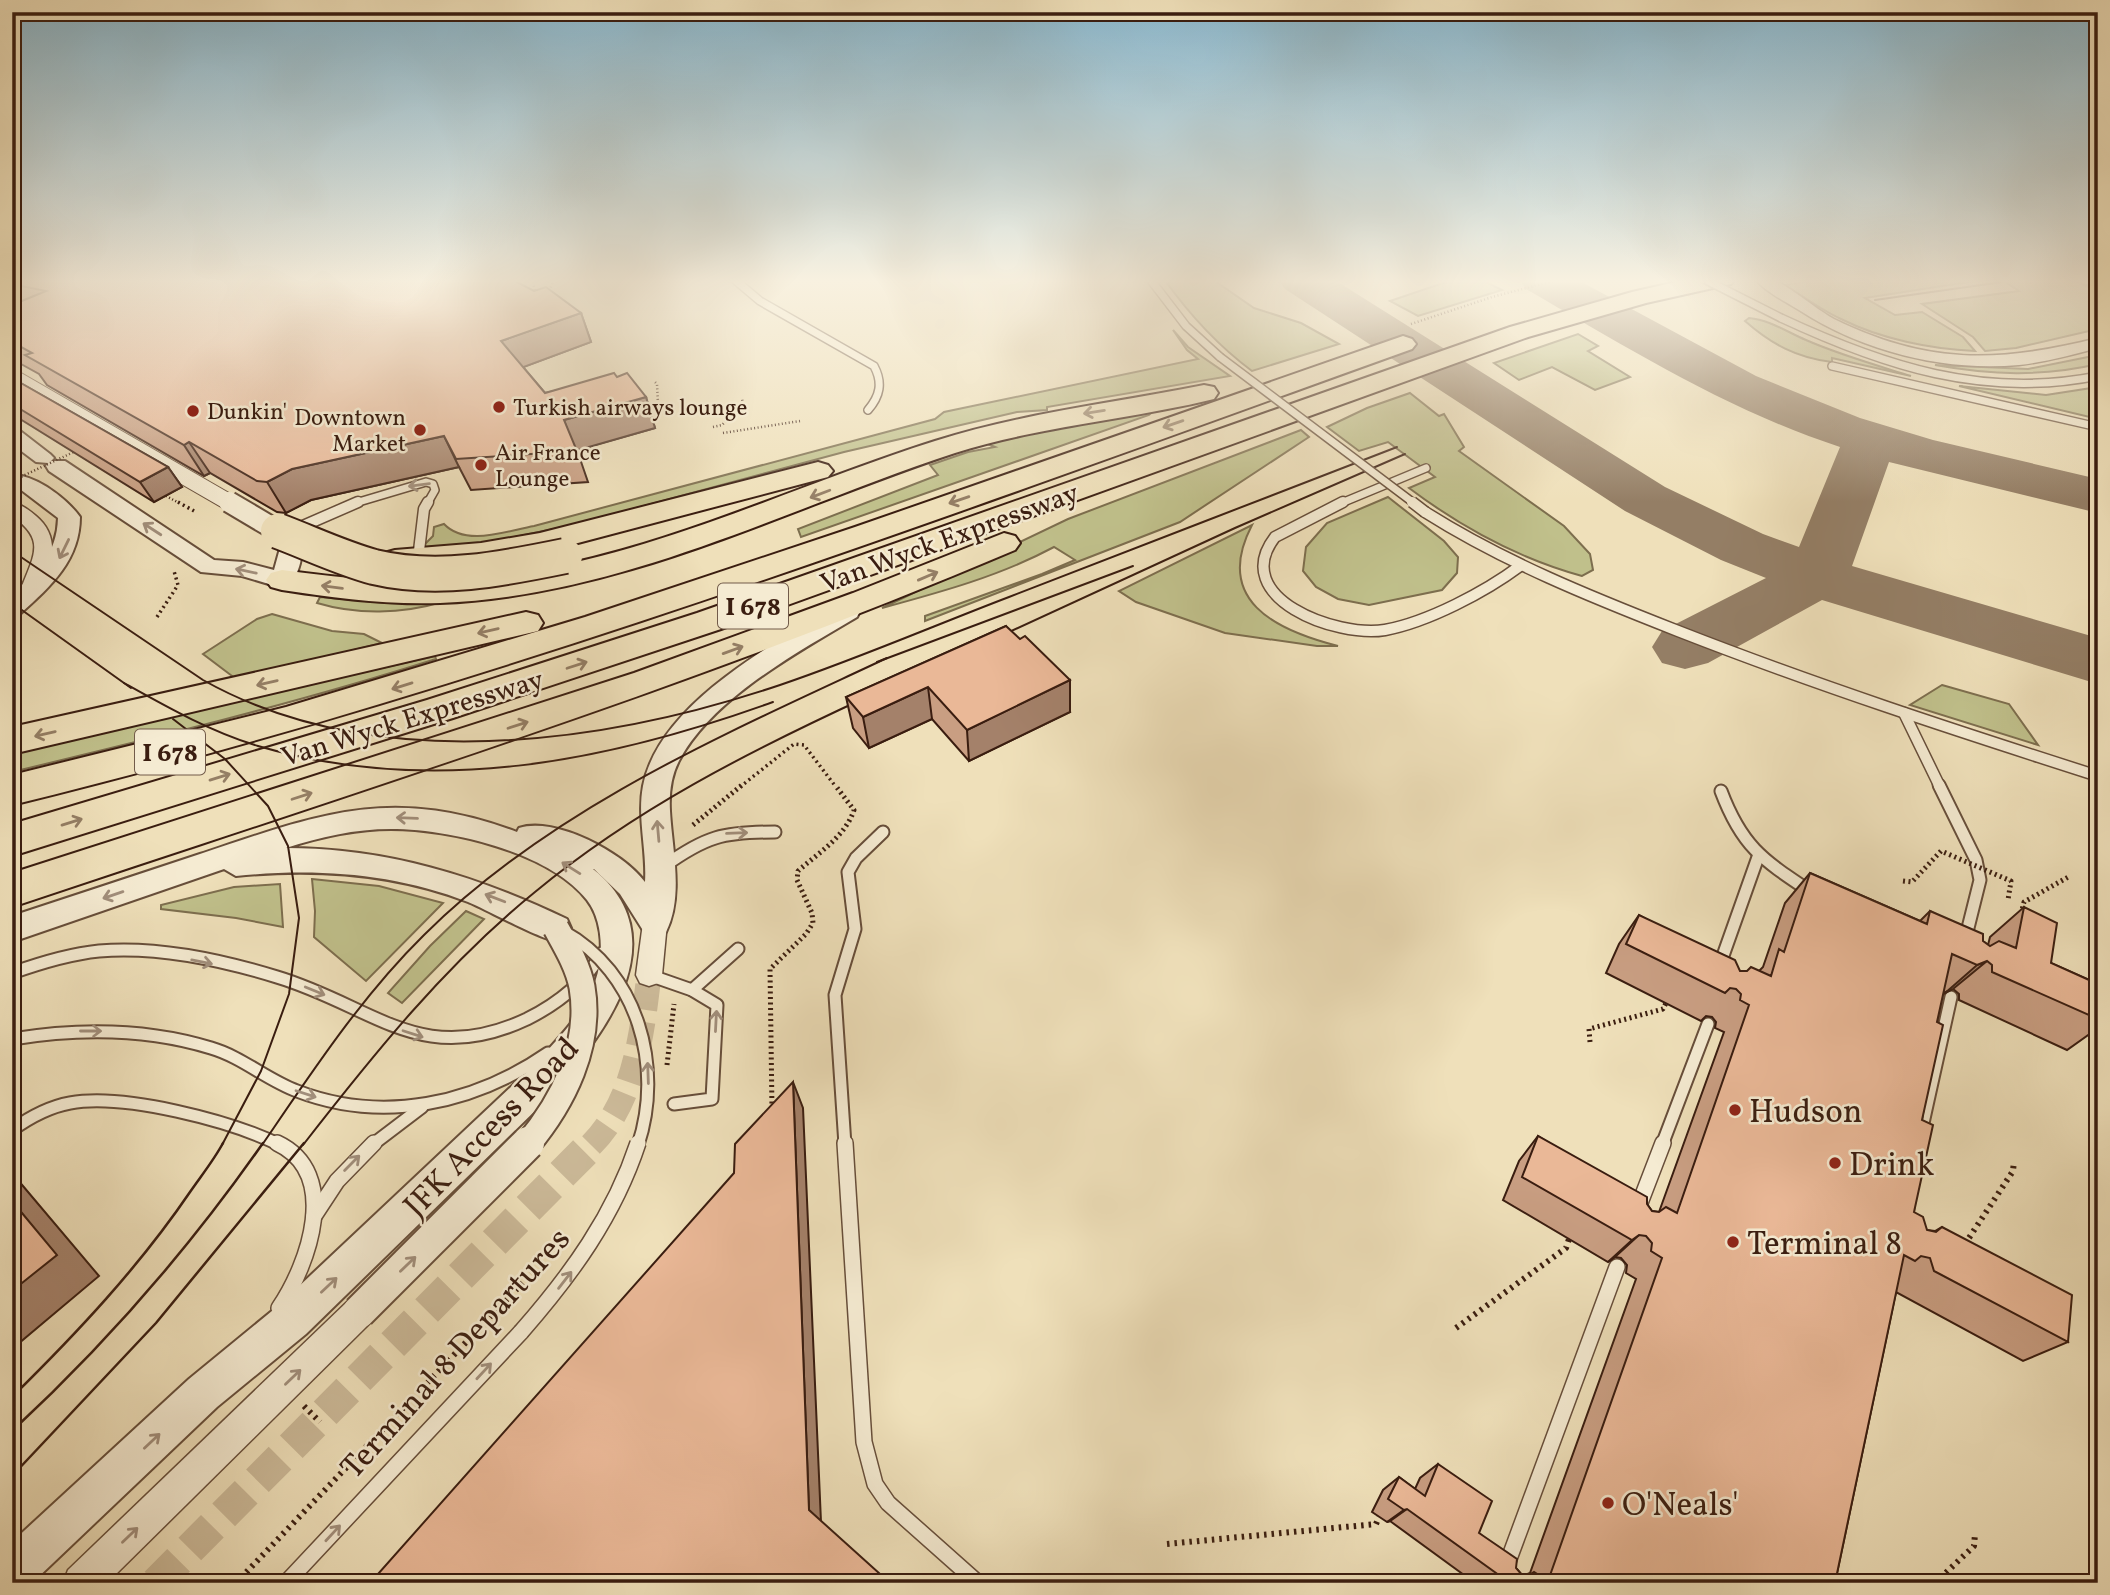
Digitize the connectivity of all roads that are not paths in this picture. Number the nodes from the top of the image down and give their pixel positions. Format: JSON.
{"nodes":[{"id":1,"x":852,"y":353,"type":"edge"},
{"id":2,"x":1216,"y":353,"type":"edge"},
{"id":3,"x":1396,"y":353,"type":"edge"},
{"id":4,"x":1435,"y":353,"type":"edge"},
{"id":5,"x":1865,"y":353,"type":"edge"},
{"id":6,"x":1925,"y":353,"type":"edge"},
{"id":7,"x":2052,"y":353,"type":"edge"},
{"id":8,"x":1832,"y":366,"type":"dead end"},
{"id":9,"x":1360,"y":374,"type":"junction"},
{"id":10,"x":2098,"y":376,"type":"edge"},
{"id":11,"x":12,"y":379,"type":"edge"},
{"id":12,"x":868,"y":410,"type":"dead end"},
{"id":13,"x":2098,"y":428,"type":"edge"},
{"id":14,"x":12,"y":435,"type":"edge"},
{"id":15,"x":976,"y":438,"type":"junction"},
{"id":16,"x":1426,"y":468,"type":"dead end"},
{"id":17,"x":782,"y":481,"type":"junction"},
{"id":18,"x":17,"y":482,"type":"edge"},
{"id":19,"x":12,"y":507,"type":"edge"},
{"id":20,"x":278,"y":537,"type":"junction"},
{"id":21,"x":418,"y":559,"type":"junction"},
{"id":22,"x":770,"y":566,"type":"junction"},
{"id":23,"x":1520,"y":566,"type":"junction"},
{"id":24,"x":282,"y":580,"type":"junction"},
{"id":25,"x":22,"y":597,"type":"edge"},
{"id":26,"x":865,"y":601,"type":"junction"},
{"id":27,"x":327,"y":709,"type":"junction"},
{"id":28,"x":1904,"y":713,"type":"junction"},
{"id":29,"x":12,"y":741,"type":"edge"},
{"id":30,"x":2098,"y":776,"type":"edge"},
{"id":31,"x":12,"y":790,"type":"edge"},
{"id":32,"x":1721,"y":791,"type":"dead end"},
{"id":33,"x":12,"y":803,"type":"edge"},
{"id":34,"x":475,"y":827,"type":"junction"},
{"id":35,"x":775,"y":832,"type":"dead end"},
{"id":36,"x":883,"y":832,"type":"dead end"},
{"id":37,"x":12,"y":840,"type":"edge"},
{"id":38,"x":1758,"y":857,"type":"junction"},
{"id":39,"x":660,"y":868,"type":"junction"},
{"id":40,"x":178,"y":873,"type":"junction"},
{"id":41,"x":12,"y":890,"type":"edge"},
{"id":42,"x":1819,"y":897,"type":"edge"},
{"id":43,"x":613,"y":920,"type":"junction"},
{"id":44,"x":655,"y":923,"type":"junction"},
{"id":45,"x":556,"y":928,"type":"junction"},
{"id":46,"x":12,"y":929,"type":"edge"},
{"id":47,"x":738,"y":949,"type":"dead end"},
{"id":48,"x":1961,"y":955,"type":"edge"},
{"id":49,"x":12,"y":973,"type":"edge"},
{"id":50,"x":649,"y":975,"type":"joint"},
{"id":51,"x":1718,"y":984,"type":"edge"},
{"id":52,"x":692,"y":990,"type":"junction"},
{"id":53,"x":1951,"y":997,"type":"edge"},
{"id":54,"x":591,"y":1019,"type":"junction"},
{"id":55,"x":1708,"y":1024,"type":"dead end"},
{"id":56,"x":12,"y":1039,"type":"edge"},
{"id":57,"x":674,"y":1104,"type":"dead end"},
{"id":58,"x":426,"y":1105,"type":"junction"},
{"id":59,"x":12,"y":1130,"type":"edge"},
{"id":60,"x":1920,"y":1140,"type":"edge"},
{"id":61,"x":313,"y":1218,"type":"junction"},
{"id":62,"x":1632,"y":1225,"type":"edge"},
{"id":63,"x":1617,"y":1268,"type":"dead end"},
{"id":64,"x":203,"y":1394,"type":"junction"},
{"id":65,"x":12,"y":1572,"type":"edge"},
{"id":66,"x":1503,"y":1575,"type":"edge"},
{"id":67,"x":81,"y":1583,"type":"edge"},
{"id":68,"x":286,"y":1583,"type":"edge"},
{"id":69,"x":978,"y":1583,"type":"edge"}],
"edges":[{"from":1,"to":12,"type":"lane"},
{"from":2,"to":23,"type":"lane","bridge":true},
{"from":3,"to":9,"type":"highway","name":"Van Wyck Expressway","number":"I 678"},
{"from":4,"to":9,"type":"highway","name":"Van Wyck Expressway","number":"I 678"},
{"from":5,"to":10,"type":"lane","bridge":true},
{"from":6,"to":7,"type":"street"},
{"from":8,"to":13,"type":"lane"},
{"from":9,"to":15,"type":"highway","one_way":true},
{"from":9,"to":22,"type":"highway","name":"Van Wyck Expressway","number":"I 678","one_way":true},
{"from":26,"to":9,"type":"highway","one_way":true},
{"from":37,"to":9,"type":"highway","name":"Van Wyck Expressway","number":"I 678","one_way":true},
{"from":11,"to":20,"type":"street"},
{"from":24,"to":14,"type":"street","one_way":true},
{"from":15,"to":17,"type":"highway"},
{"from":15,"to":24,"type":"highway","one_way":true},
{"from":16,"to":23,"type":"lane"},
{"from":17,"to":20,"type":"highway","bridge":true},
{"from":17,"to":21,"type":"highway"},
{"from":18,"to":25,"type":"street","one_way":true},
{"from":19,"to":25,"type":"street"},
{"from":20,"to":21,"type":"highway"},
{"from":21,"to":20,"type":"lane","one_way":true},
{"from":20,"to":24,"type":"street"},
{"from":22,"to":27,"type":"highway","name":"Van Wyck Expressway","number":"I 678","one_way":true},
{"from":22,"to":29,"type":"highway","one_way":true},
{"from":23,"to":28,"type":"lane"},
{"from":39,"to":26,"type":"street","one_way":true},
{"from":41,"to":26,"type":"highway","one_way":true},
{"from":27,"to":31,"type":"highway","name":"Van Wyck Expressway","number":"I 678"},
{"from":27,"to":33,"type":"highway"},
{"from":28,"to":30,"type":"lane"},
{"from":28,"to":48,"type":"lane"},
{"from":32,"to":38,"type":"lane"},
{"from":34,"to":40,"type":"street","name":"JFK Access Road","one_way":true},
{"from":43,"to":34,"type":"street","name":"JFK Access Road","one_way":true},
{"from":34,"to":44,"type":"street"},
{"from":39,"to":35,"type":"lane","one_way":true},
{"from":36,"to":69,"type":"lane"},
{"from":38,"to":42,"type":"lane"},
{"from":38,"to":51,"type":"lane"},
{"from":39,"to":44,"type":"street"},
{"from":45,"to":40,"type":"street","one_way":true},
{"from":40,"to":46,"type":"street","name":"JFK Access Road","one_way":true},
{"from":49,"to":43,"type":"lane","one_way":true},
{"from":43,"to":54,"type":"street","name":"JFK Access Road"},
{"from":44,"to":50,"type":"street"},
{"from":67,"to":45,"type":"street","one_way":true,"bridge":true},
{"from":68,"to":45,"type":"lane","name":"Terminal 8 Departures","one_way":true,"bridge":true},
{"from":47,"to":52,"type":"lane"},
{"from":50,"to":52,"type":"lane"},
{"from":57,"to":52,"type":"lane","one_way":true},
{"from":53,"to":60,"type":"lane"},
{"from":54,"to":58,"type":"lane"},
{"from":64,"to":54,"type":"street","name":"JFK Access Road","one_way":true},
{"from":55,"to":62,"type":"lane"},
{"from":56,"to":58,"type":"lane","one_way":true},
{"from":61,"to":58,"type":"lane","one_way":true},
{"from":59,"to":61,"type":"lane"},
{"from":61,"to":64,"type":"lane"},
{"from":63,"to":66,"type":"lane"},
{"from":65,"to":64,"type":"street","name":"JFK Access Road","one_way":true}]}
